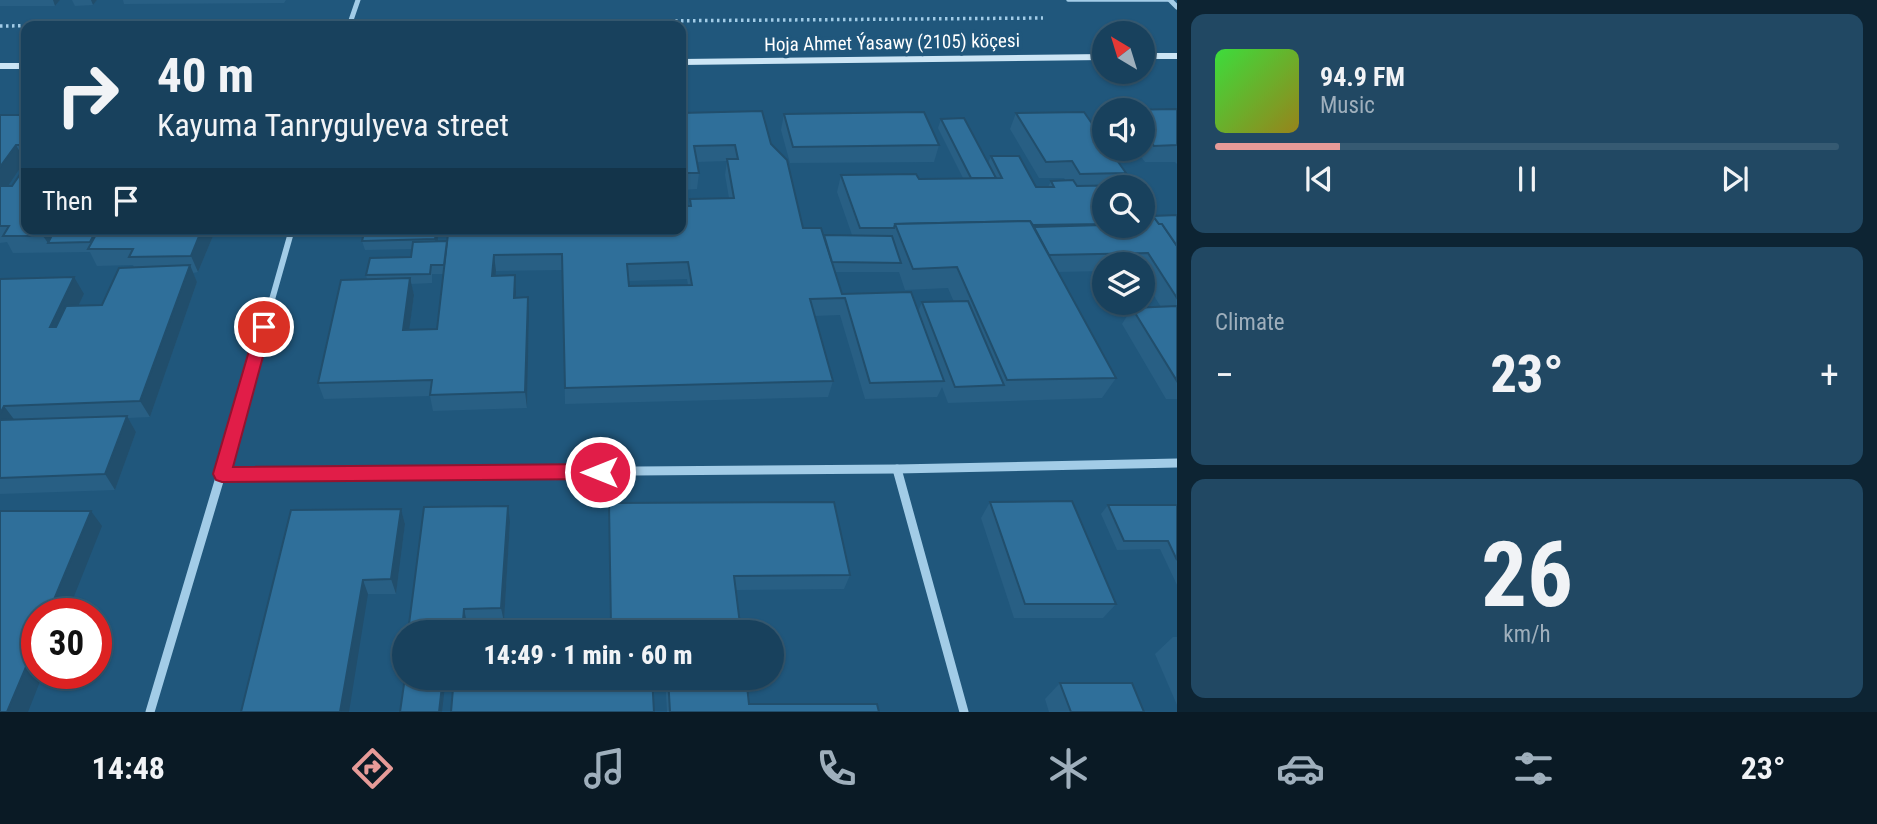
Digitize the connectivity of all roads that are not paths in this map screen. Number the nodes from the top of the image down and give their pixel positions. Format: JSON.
{"nodes":[{"id":1,"x":358,"y":0,"type":"edge"},
{"id":2,"x":1069,"y":0,"type":"edge"},
{"id":3,"x":1170,"y":0,"type":"edge"},
{"id":4,"x":1177,"y":7,"type":"edge"},
{"id":5,"x":351,"y":21,"type":"edge"},
{"id":6,"x":1177,"y":56,"type":"edge"},
{"id":7,"x":1092,"y":57,"type":"edge"},
{"id":8,"x":1155,"y":57,"type":"edge"},
{"id":9,"x":686,"y":62,"type":"edge"},
{"id":10,"x":0,"y":66,"type":"edge"},
{"id":11,"x":21,"y":66,"type":"edge"},
{"id":12,"x":290,"y":235,"type":"edge"},
{"id":13,"x":1177,"y":463,"type":"edge"},
{"id":14,"x":897,"y":469,"type":"junction"},
{"id":15,"x":222,"y":474,"type":"junction"},
{"id":16,"x":150,"y":712,"type":"edge"},
{"id":17,"x":964,"y":712,"type":"edge"}],
"edges":[{"from":1,"to":5,"type":"street"},
{"from":2,"to":3,"type":"lane"},
{"from":3,"to":4,"type":"street"},
{"from":6,"to":8,"type":"street"},
{"from":7,"to":9,"type":"street","name":"Hoja Ahmet Ýasawy (2105) köçesi"},
{"from":10,"to":11,"type":"street"},
{"from":12,"to":15,"type":"street"},
{"from":13,"to":14,"type":"street"},
{"from":14,"to":15,"type":"street"},
{"from":14,"to":17,"type":"street"},
{"from":15,"to":16,"type":"street"}]}
